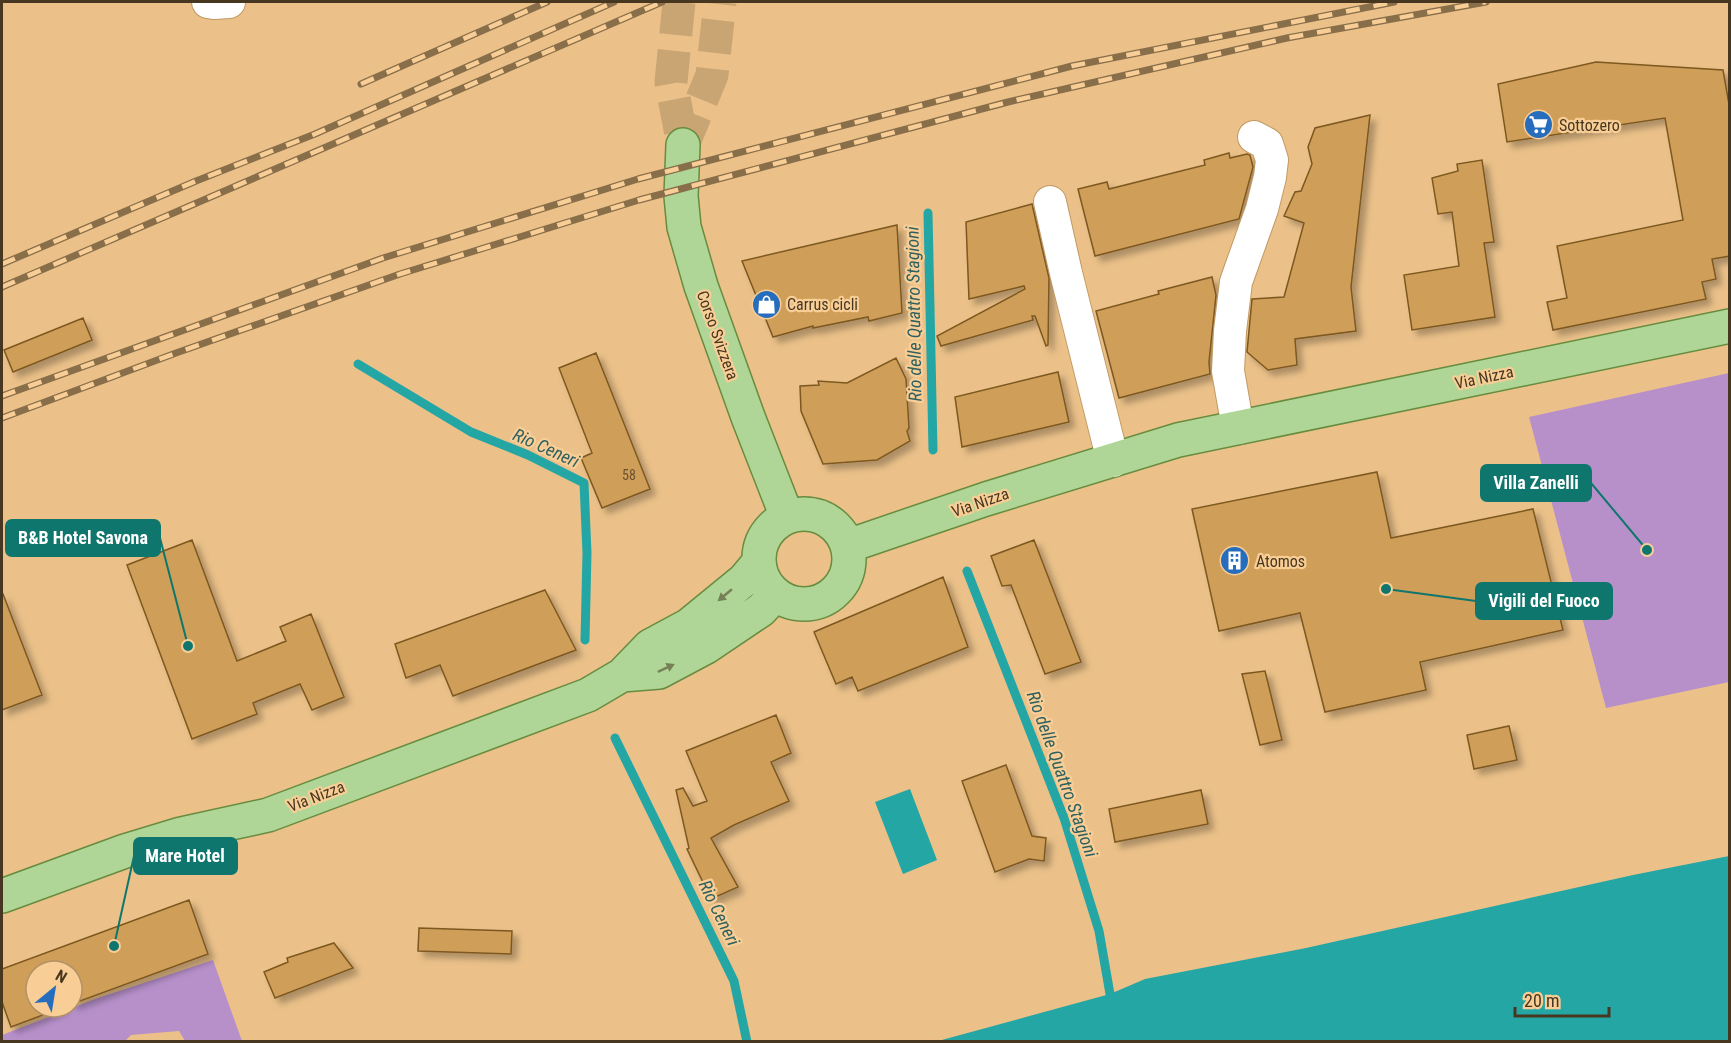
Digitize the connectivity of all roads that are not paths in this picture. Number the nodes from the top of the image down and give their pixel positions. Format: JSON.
{"nodes":[{"id":1,"x":208,"y":2,"type":"edge"},
{"id":2,"x":229,"y":2,"type":"edge"},
{"id":3,"x":1254,"y":137,"type":"dead end"},
{"id":4,"x":683,"y":145,"type":"dead end"},
{"id":5,"x":1050,"y":202,"type":"dead end"},
{"id":6,"x":1730,"y":326,"type":"edge"},
{"id":7,"x":1238,"y":428,"type":"junction"},
{"id":8,"x":1113,"y":461,"type":"junction"},
{"id":9,"x":787,"y":517,"type":"junction"},
{"id":10,"x":848,"y":546,"type":"junction"},
{"id":11,"x":759,"y":562,"type":"junction"},
{"id":12,"x":776,"y":594,"type":"junction"},
{"id":13,"x":622,"y":675,"type":"junction"},
{"id":14,"x":2,"y":896,"type":"edge"}],
"edges":[{"from":1,"to":2,"type":"street"},
{"from":3,"to":7,"type":"street"},
{"from":4,"to":9,"type":"main road","name":"Corso Svizzera"},
{"from":5,"to":8,"type":"street"},
{"from":6,"to":7,"type":"main road","name":"Via Nizza"},
{"from":7,"to":8,"type":"main road","name":"Via Nizza"},
{"from":8,"to":10,"type":"main road","name":"Via Nizza"},
{"from":9,"to":10,"type":"main road"},
{"from":9,"to":11,"type":"main road"},
{"from":10,"to":12,"type":"main road"},
{"from":11,"to":12,"type":"main road"},
{"from":11,"to":13,"type":"main road","one_way":true},
{"from":13,"to":12,"type":"main road","one_way":true},
{"from":13,"to":14,"type":"main road","name":"Via Nizza"}]}
